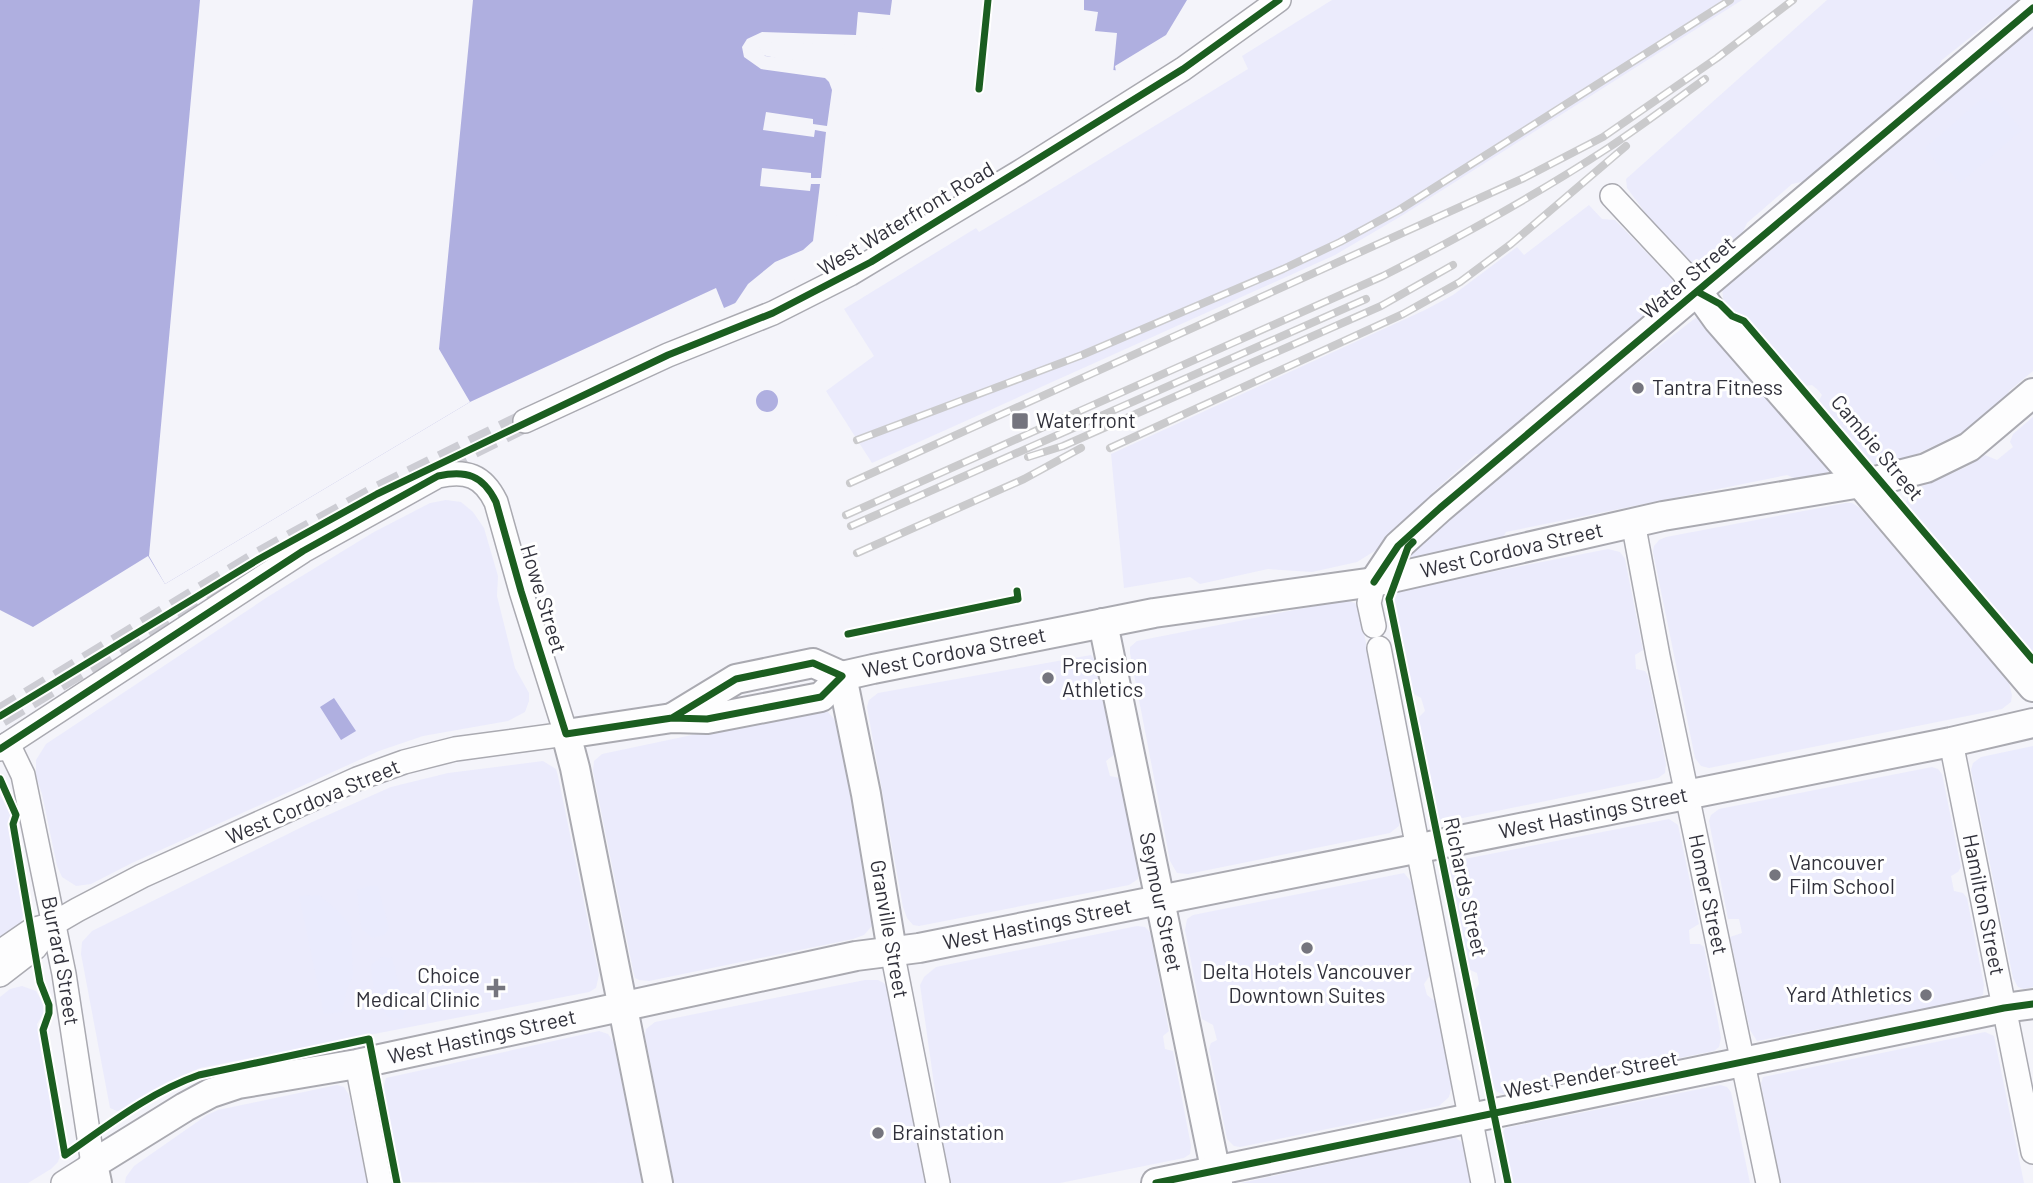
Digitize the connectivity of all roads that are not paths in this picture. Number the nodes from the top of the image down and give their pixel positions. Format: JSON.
{"nodes":[{"id":1,"x":1279,"y":0,"type":"edge"},
{"id":2,"x":2033,"y":8,"type":"edge"},
{"id":3,"x":1612,"y":196,"type":"dead end"},
{"id":4,"x":1698,"y":292,"type":"junction"},
{"id":5,"x":2033,"y":393,"type":"edge"},
{"id":6,"x":525,"y":421,"type":"tunnel mouth"},
{"id":7,"x":1861,"y":484,"type":"junction"},
{"id":8,"x":1633,"y":522,"type":"junction"},
{"id":9,"x":1374,"y":582,"type":"junction"},
{"id":10,"x":1103,"y":623,"type":"junction"},
{"id":11,"x":842,"y":676,"type":"junction"},
{"id":12,"x":2033,"y":687,"type":"edge"},
{"id":13,"x":2033,"y":723,"type":"edge"},
{"id":14,"x":566,"y":734,"type":"junction"},
{"id":15,"x":1951,"y":741,"type":"junction"},
{"id":16,"x":4,"y":747,"type":"edge"},
{"id":17,"x":1687,"y":794,"type":"junction"},
{"id":18,"x":1417,"y":848,"type":"junction"},
{"id":19,"x":1161,"y":900,"type":"junction"},
{"id":20,"x":53,"y":924,"type":"junction"},
{"id":21,"x":892,"y":951,"type":"junction"},
{"id":22,"x":0,"y":952,"type":"edge"},
{"id":23,"x":0,"y":975,"type":"edge"},
{"id":24,"x":2033,"y":1004,"type":"edge"},
{"id":25,"x":623,"y":1007,"type":"junction"},
{"id":26,"x":2004,"y":1008,"type":"junction"},
{"id":27,"x":1743,"y":1062,"type":"junction"},
{"id":28,"x":357,"y":1064,"type":"junction"},
{"id":29,"x":1469,"y":1117,"type":"junction"},
{"id":30,"x":2033,"y":1152,"type":"edge"},
{"id":31,"x":95,"y":1173,"type":"edge"},
{"id":32,"x":1217,"y":1177,"type":"edge"},
{"id":33,"x":63,"y":1183,"type":"edge"},
{"id":34,"x":380,"y":1183,"type":"edge"},
{"id":35,"x":658,"y":1183,"type":"edge"},
{"id":36,"x":938,"y":1183,"type":"edge"},
{"id":37,"x":1156,"y":1183,"type":"edge"},
{"id":38,"x":1483,"y":1183,"type":"edge"},
{"id":39,"x":1768,"y":1183,"type":"edge"}],
"edges":[{"from":1,"to":6,"type":"street","name":"West Waterfront Road"},
{"from":2,"to":4,"type":"main road","name":"Water Street"},
{"from":3,"to":4,"type":"street","name":"Cambie Street"},
{"from":4,"to":7,"type":"main road","name":"Cambie Street"},
{"from":4,"to":9,"type":"main road","name":"Water Street"},
{"from":5,"to":7,"type":"main road","name":"West Cordova Street"},
{"from":7,"to":8,"type":"main road","name":"West Cordova Street"},
{"from":7,"to":12,"type":"main road","name":"Cambie Street"},
{"from":8,"to":9,"type":"main road","name":"West Cordova Street"},
{"from":8,"to":17,"type":"street","name":"Homer Street"},
{"from":9,"to":10,"type":"main road","name":"West Cordova Street"},
{"from":9,"to":18,"type":"street","name":"Richards Street"},
{"from":10,"to":11,"type":"main road","name":"West Cordova Street"},
{"from":10,"to":19,"type":"main road","name":"Seymour Street"},
{"from":11,"to":14,"type":"main road","name":"West Cordova Street"},
{"from":11,"to":21,"type":"main road","name":"Granville Street"},
{"from":13,"to":15,"type":"main road","name":"West Hastings Street"},
{"from":14,"to":16,"type":"street","name":"Howe Street"},
{"from":14,"to":20,"type":"street","name":"West Cordova Street"},
{"from":14,"to":25,"type":"main road","name":"Howe Street"},
{"from":15,"to":17,"type":"main road","name":"West Hastings Street"},
{"from":15,"to":26,"type":"street","name":"Hamilton Street"},
{"from":16,"to":20,"type":"street","name":"Burrard Street"},
{"from":17,"to":18,"type":"main road","name":"West Hastings Street"},
{"from":17,"to":27,"type":"street","name":"Homer Street"},
{"from":18,"to":19,"type":"main road","name":"West Hastings Street"},
{"from":18,"to":29,"type":"street","name":"Richards Street"},
{"from":19,"to":21,"type":"main road","name":"West Hastings Street"},
{"from":19,"to":32,"type":"main road","name":"Seymour Street"},
{"from":20,"to":22,"type":"street","name":"West Cordova Street"},
{"from":20,"to":23,"type":"street","name":"West Cordova Street"},
{"from":20,"to":31,"type":"street","name":"Burrard Street"},
{"from":21,"to":25,"type":"main road","name":"West Hastings Street"},
{"from":21,"to":36,"type":"street","name":"Granville Street"},
{"from":24,"to":26,"type":"main road","name":"West Pender Street"},
{"from":25,"to":28,"type":"main road","name":"West Hastings Street"},
{"from":25,"to":35,"type":"main road","name":"Howe Street"},
{"from":26,"to":27,"type":"main road","name":"West Pender Street"},
{"from":26,"to":30,"type":"street","name":"Hamilton Street"},
{"from":27,"to":29,"type":"main road","name":"West Pender Street"},
{"from":27,"to":39,"type":"street","name":"Homer Street"},
{"from":28,"to":31,"type":"main road","name":"West Hastings Street"},
{"from":28,"to":34,"type":"street"},
{"from":29,"to":32,"type":"main road","name":"West Pender Street"},
{"from":29,"to":38,"type":"street","name":"Richards Street"},
{"from":31,"to":33,"type":"street","name":"West Hastings Street"},
{"from":32,"to":37,"type":"main road","name":"West Pender Street"}]}
